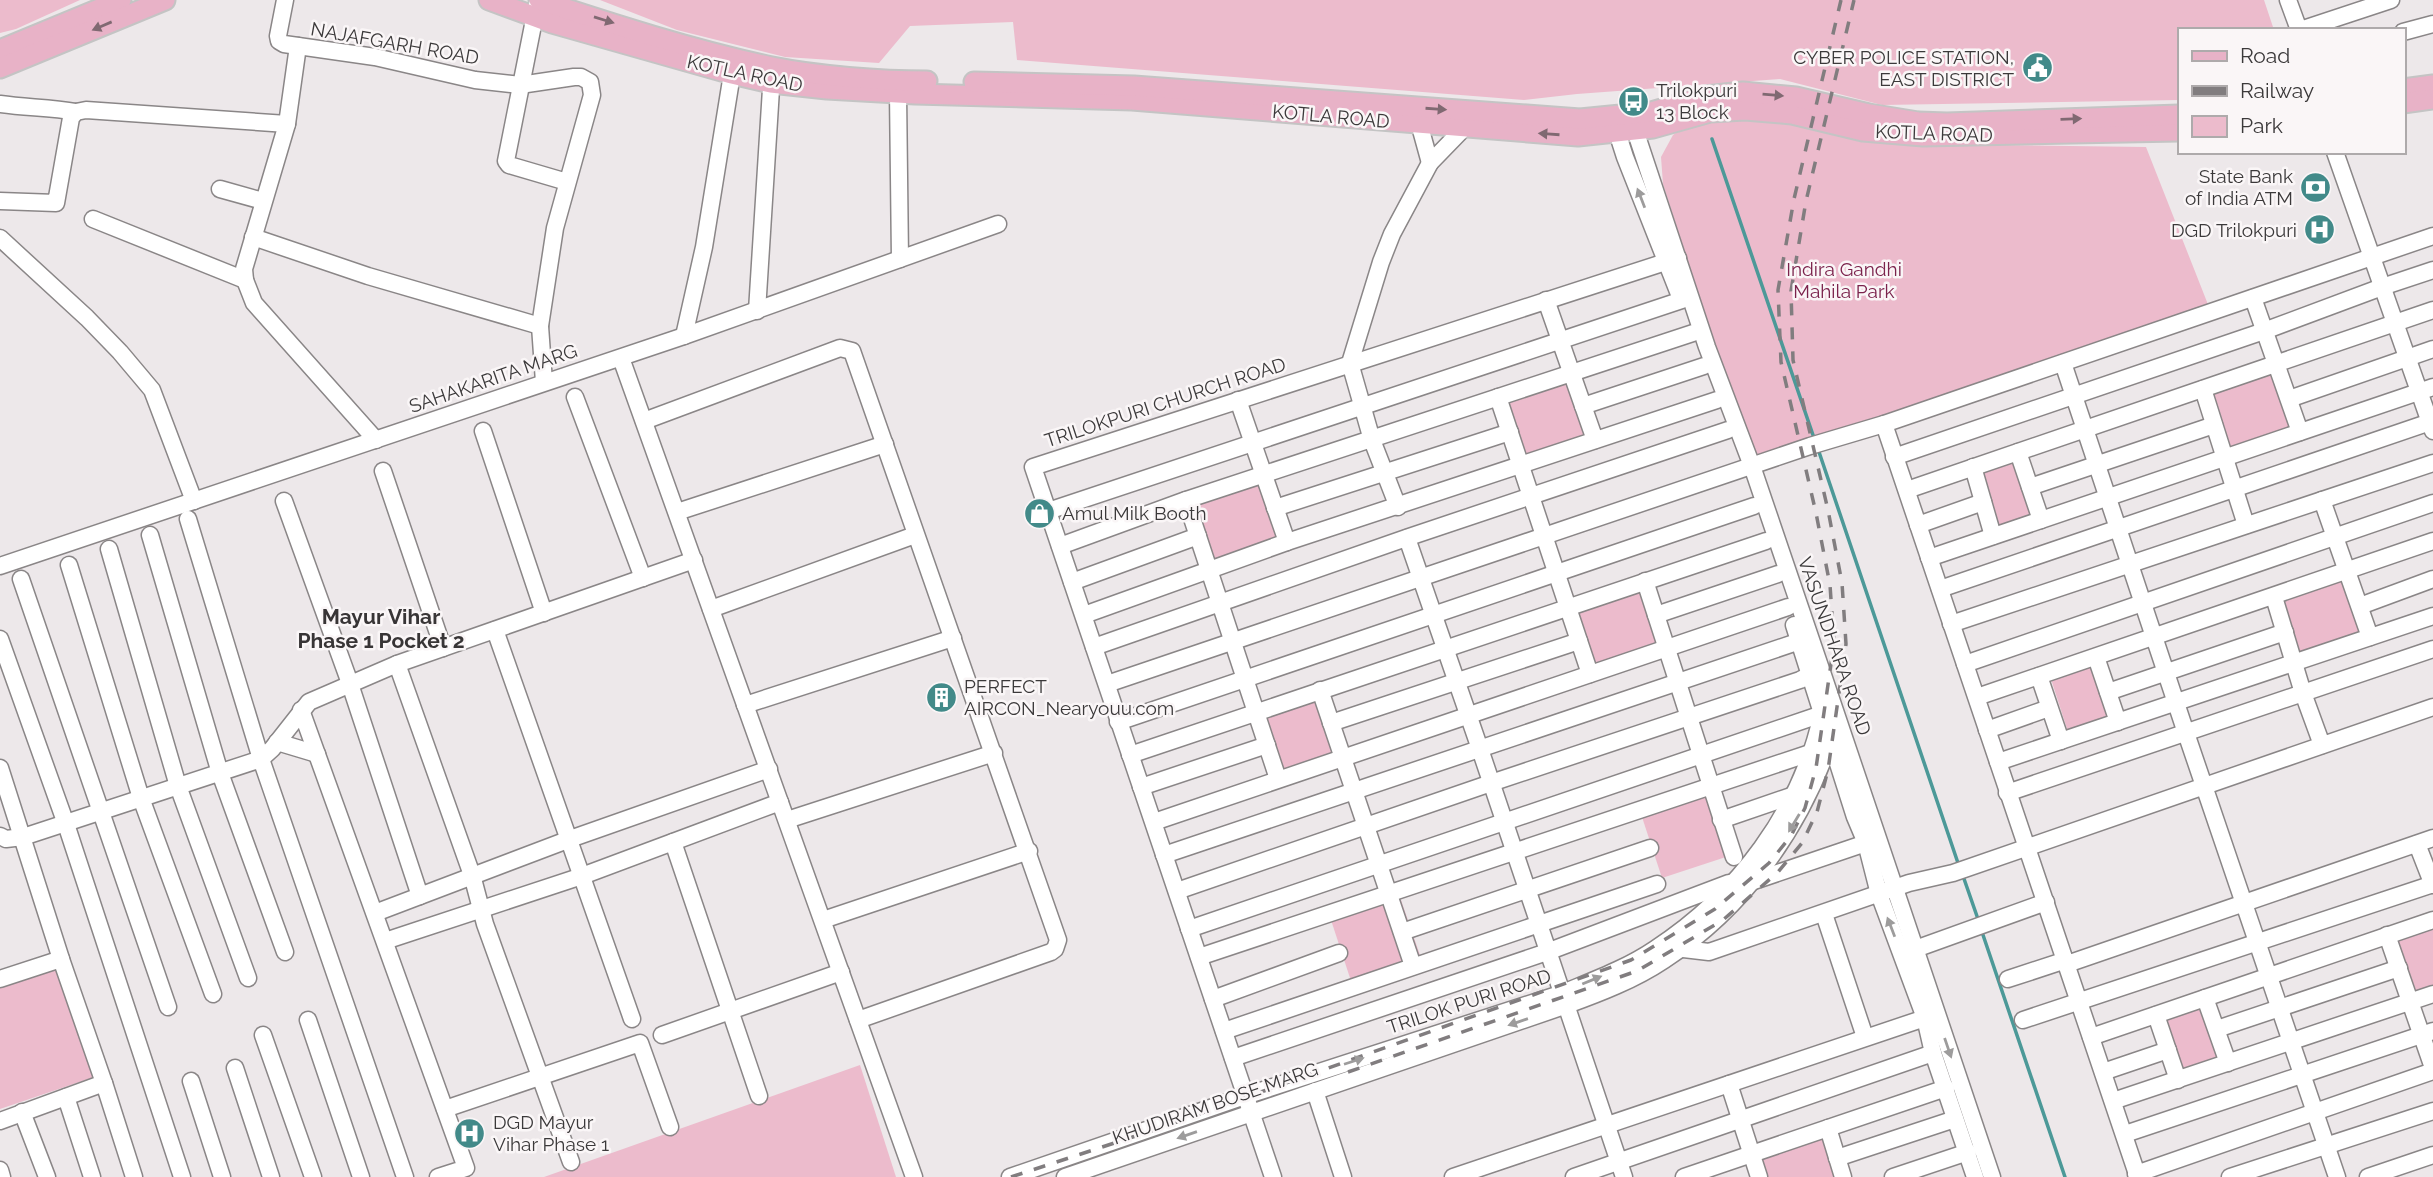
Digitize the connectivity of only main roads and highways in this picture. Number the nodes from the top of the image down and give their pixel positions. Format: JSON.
{"nodes":[{"id":1,"x":121,"y":0,"type":"edge"},
{"id":2,"x":165,"y":0,"type":"edge"},
{"id":3,"x":489,"y":0,"type":"edge"},
{"id":4,"x":537,"y":5,"type":"edge"},
{"id":5,"x":0,"y":50,"type":"edge"},
{"id":6,"x":0,"y":68,"type":"edge"},
{"id":7,"x":772,"y":75,"type":"junction"},
{"id":8,"x":2433,"y":85,"type":"edge"},
{"id":9,"x":2405,"y":89,"type":"edge"},
{"id":10,"x":2433,"y":99,"type":"edge"},
{"id":11,"x":2405,"y":103,"type":"edge"},
{"id":12,"x":2178,"y":115,"type":"edge"},
{"id":13,"x":1625,"y":125,"type":"junction"},
{"id":14,"x":2178,"y":131,"type":"edge"}],
"edges":[{"from":1,"to":5,"type":"main road"},
{"from":2,"to":6,"type":"main road","one_way":true},
{"from":3,"to":4,"type":"main road","name":"KOTLA ROAD"},
{"from":4,"to":7,"type":"main road","name":"KOTLA ROAD","one_way":true},
{"from":4,"to":7,"type":"main road","name":"KOTLA ROAD"},
{"from":7,"to":13,"type":"main road","name":"KOTLA ROAD","one_way":true},
{"from":13,"to":7,"type":"main road","name":"KOTLA ROAD","one_way":true},
{"from":8,"to":9,"type":"main road"},
{"from":10,"to":11,"type":"main road"},
{"from":13,"to":12,"type":"main road","name":"KOTLA ROAD","one_way":true},
{"from":13,"to":14,"type":"main road","name":"KOTLA ROAD"}]}
